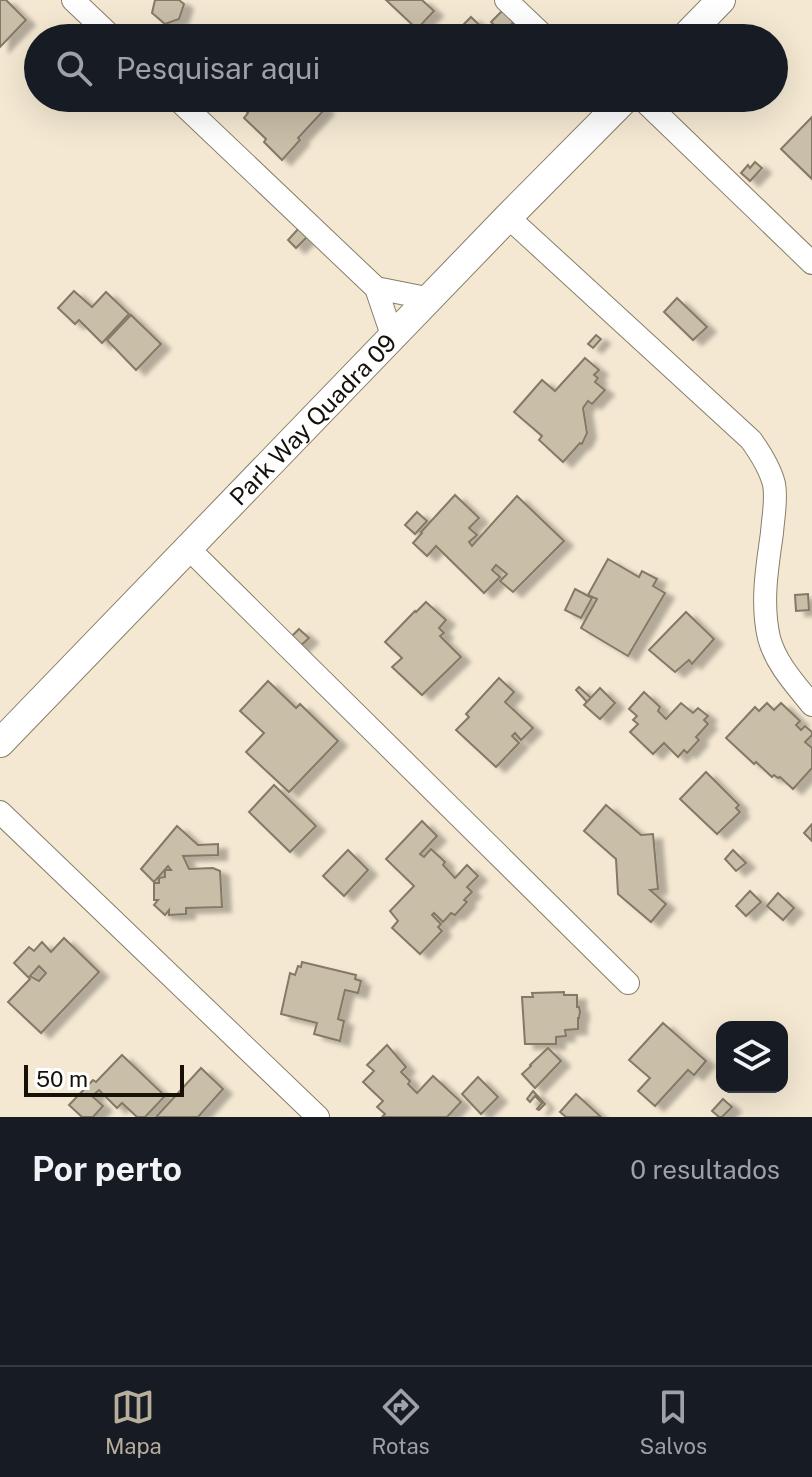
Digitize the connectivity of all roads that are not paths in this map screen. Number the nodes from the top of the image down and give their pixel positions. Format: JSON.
{"nodes":[{"id":1,"x":73,"y":0,"type":"edge"},
{"id":2,"x":506,"y":0,"type":"edge"},
{"id":3,"x":721,"y":0,"type":"edge"},
{"id":4,"x":98,"y":24,"type":"edge"},
{"id":5,"x":531,"y":24,"type":"edge"},
{"id":6,"x":698,"y":24,"type":"edge"},
{"id":7,"x":191,"y":112,"type":"edge"},
{"id":8,"x":612,"y":112,"type":"edge"},
{"id":9,"x":638,"y":112,"type":"edge"},
{"id":10,"x":508,"y":217,"type":"junction"},
{"id":11,"x":812,"y":263,"type":"edge"},
{"id":12,"x":376,"y":288,"type":"junction"},
{"id":13,"x":431,"y":299,"type":"junction"},
{"id":14,"x":393,"y":338,"type":"junction"},
{"id":15,"x":188,"y":548,"type":"junction"},
{"id":16,"x":812,"y":705,"type":"edge"},
{"id":17,"x":0,"y":743,"type":"edge"},
{"id":18,"x":0,"y":812,"type":"edge"},
{"id":19,"x":628,"y":983,"type":"dead end"},
{"id":20,"x":318,"y":1117,"type":"edge"}],
"edges":[{"from":1,"to":4,"type":"street"},
{"from":2,"to":5,"type":"street"},
{"from":3,"to":6,"type":"street"},
{"from":7,"to":12,"type":"street"},
{"from":8,"to":10,"type":"street","name":"Park Way Quadra 09"},
{"from":9,"to":11,"type":"street"},
{"from":10,"to":13,"type":"street","name":"Park Way Quadra 09"},
{"from":10,"to":16,"type":"street"},
{"from":12,"to":13,"type":"street"},
{"from":12,"to":14,"type":"street"},
{"from":13,"to":14,"type":"street","name":"Park Way Quadra 09"},
{"from":14,"to":15,"type":"street","name":"Park Way Quadra 09"},
{"from":15,"to":17,"type":"street","name":"Park Way Quadra 09"},
{"from":15,"to":19,"type":"street"},
{"from":18,"to":20,"type":"street"}]}
